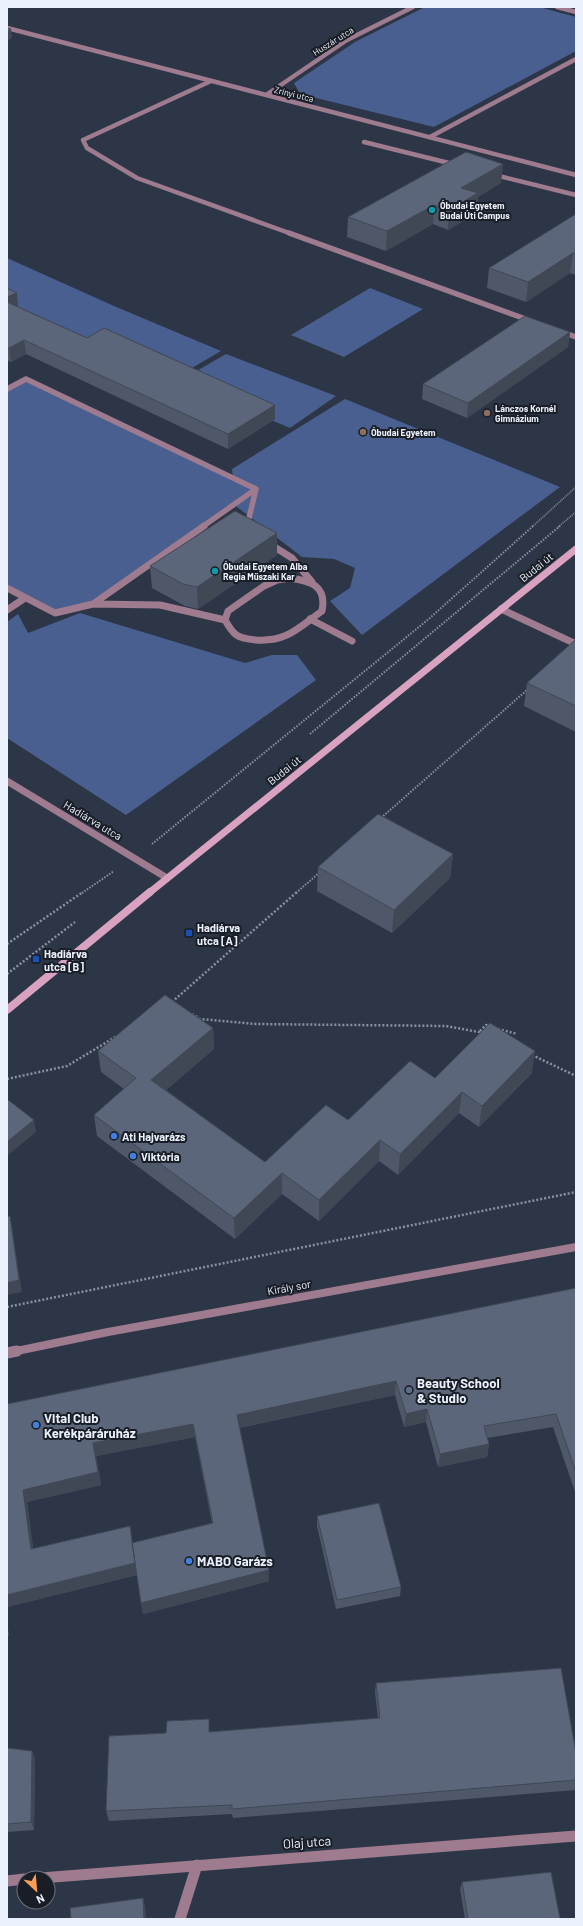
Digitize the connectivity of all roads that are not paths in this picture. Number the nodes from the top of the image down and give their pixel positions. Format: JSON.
{"nodes":[{"id":1,"x":413,"y":7,"type":"edge"},
{"id":2,"x":557,"y":7,"type":"edge"},
{"id":3,"x":576,"y":12,"type":"edge"},
{"id":4,"x":7,"y":28,"type":"edge"},
{"id":5,"x":576,"y":59,"type":"edge"},
{"id":6,"x":211,"y":81,"type":"junction"},
{"id":7,"x":266,"y":95,"type":"junction"},
{"id":8,"x":430,"y":137,"type":"junction"},
{"id":9,"x":364,"y":142,"type":"dead end"},
{"id":10,"x":462,"y":166,"type":"edge"},
{"id":11,"x":485,"y":172,"type":"edge"},
{"id":12,"x":576,"y":175,"type":"edge"},
{"id":13,"x":576,"y":195,"type":"edge"},
{"id":14,"x":539,"y":324,"type":"edge"},
{"id":15,"x":554,"y":329,"type":"edge"},
{"id":16,"x":576,"y":338,"type":"edge"},
{"id":17,"x":7,"y":390,"type":"edge"},
{"id":18,"x":256,"y":489,"type":"junction"},
{"id":19,"x":253,"y":533,"type":"edge"},
{"id":20,"x":259,"y":537,"type":"edge"},
{"id":21,"x":576,"y":549,"type":"edge"},
{"id":22,"x":315,"y":585,"type":"junction"},
{"id":23,"x":7,"y":588,"type":"edge"},
{"id":24,"x":25,"y":598,"type":"junction"},
{"id":25,"x":93,"y":604,"type":"junction"},
{"id":26,"x":501,"y":609,"type":"junction"},
{"id":27,"x":7,"y":610,"type":"edge"},
{"id":28,"x":310,"y":619,"type":"junction"},
{"id":29,"x":225,"y":620,"type":"junction"},
{"id":30,"x":352,"y":641,"type":"dead end"},
{"id":31,"x":576,"y":644,"type":"edge"},
{"id":32,"x":7,"y":781,"type":"edge"},
{"id":33,"x":167,"y":878,"type":"junction"},
{"id":34,"x":7,"y":1010,"type":"edge"},
{"id":35,"x":576,"y":1247,"type":"edge"},
{"id":36,"x":7,"y":1353,"type":"edge"},
{"id":37,"x":576,"y":1836,"type":"edge"},
{"id":38,"x":197,"y":1865,"type":"junction"},
{"id":39,"x":56,"y":1877,"type":"edge"},
{"id":40,"x":180,"y":1919,"type":"edge"}],
"edges":[{"from":1,"to":7,"type":"street","name":"Huszár utca"},
{"from":2,"to":3,"type":"street"},
{"from":4,"to":6,"type":"street","name":"Zrínyi utca"},
{"from":5,"to":8,"type":"street"},
{"from":6,"to":7,"type":"street","name":"Zrínyi utca"},
{"from":6,"to":14,"type":"street"},
{"from":7,"to":8,"type":"street","name":"Zrínyi utca"},
{"from":8,"to":12,"type":"street","name":"Zrínyi utca"},
{"from":9,"to":10,"type":"street"},
{"from":11,"to":13,"type":"street"},
{"from":15,"to":16,"type":"street"},
{"from":17,"to":18,"type":"street"},
{"from":18,"to":19,"type":"street"},
{"from":18,"to":25,"type":"street"},
{"from":20,"to":22,"type":"street"},
{"from":21,"to":26,"type":"main road","name":"Budai út"},
{"from":22,"to":28,"type":"street"},
{"from":22,"to":29,"type":"street"},
{"from":23,"to":24,"type":"street"},
{"from":24,"to":25,"type":"street"},
{"from":24,"to":27,"type":"street"},
{"from":25,"to":29,"type":"street"},
{"from":26,"to":31,"type":"street"},
{"from":26,"to":33,"type":"main road","name":"Budai út"},
{"from":28,"to":29,"type":"street"},
{"from":28,"to":30,"type":"street"},
{"from":32,"to":33,"type":"street","name":"Hadiárva utca"},
{"from":33,"to":34,"type":"main road","name":"Budai út"},
{"from":35,"to":36,"type":"street","name":"Király sor"},
{"from":37,"to":38,"type":"street","name":"Olaj utca"},
{"from":38,"to":39,"type":"street","name":"Olaj utca"},
{"from":38,"to":40,"type":"street"}]}
